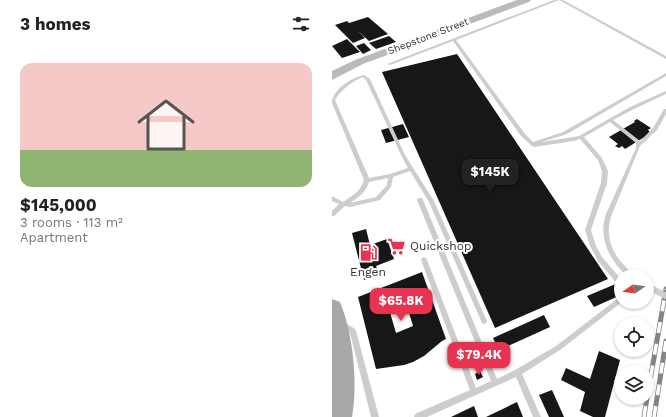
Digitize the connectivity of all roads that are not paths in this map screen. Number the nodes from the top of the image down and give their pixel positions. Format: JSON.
{"nodes":[{"id":1,"x":526,"y":0,"type":"edge"},
{"id":2,"x":557,"y":0,"type":"edge"},
{"id":3,"x":561,"y":0,"type":"edge"},
{"id":4,"x":454,"y":39,"type":"junction"},
{"id":5,"x":666,"y":58,"type":"edge"},
{"id":6,"x":389,"y":64,"type":"dead end"},
{"id":7,"x":666,"y":74,"type":"edge"},
{"id":8,"x":332,"y":76,"type":"edge"},
{"id":9,"x":666,"y":92,"type":"edge"},
{"id":10,"x":666,"y":110,"type":"edge"},
{"id":11,"x":610,"y":120,"type":"junction"},
{"id":12,"x":581,"y":137,"type":"junction"},
{"id":13,"x":531,"y":144,"type":"junction"},
{"id":14,"x":639,"y":145,"type":"junction"},
{"id":15,"x":410,"y":169,"type":"junction"},
{"id":16,"x":391,"y":176,"type":"junction"},
{"id":17,"x":367,"y":180,"type":"junction"},
{"id":18,"x":332,"y":198,"type":"edge"},
{"id":19,"x":420,"y":200,"type":"dead end"},
{"id":20,"x":343,"y":204,"type":"junction"},
{"id":21,"x":332,"y":214,"type":"edge"},
{"id":22,"x":424,"y":260,"type":"dead end"},
{"id":23,"x":623,"y":269,"type":"edge"},
{"id":24,"x":614,"y":276,"type":"edge"},
{"id":25,"x":654,"y":290,"type":"edge"},
{"id":26,"x":666,"y":296,"type":"edge"},
{"id":27,"x":614,"y":305,"type":"edge"},
{"id":28,"x":333,"y":316,"type":"edge"},
{"id":29,"x":484,"y":321,"type":"dead end"},
{"id":30,"x":518,"y":373,"type":"junction"},
{"id":31,"x":495,"y":383,"type":"junction"},
{"id":32,"x":474,"y":392,"type":"junction"},
{"id":33,"x":338,"y":411,"type":"edge"},
{"id":34,"x":374,"y":417,"type":"edge"},
{"id":35,"x":418,"y":417,"type":"edge"},
{"id":36,"x":538,"y":417,"type":"edge"}],
"edges":[{"from":1,"to":8,"type":"main road","name":"Shepstone Street"},
{"from":2,"to":4,"type":"lane"},
{"from":3,"to":5,"type":"lane"},
{"from":4,"to":6,"type":"lane"},
{"from":4,"to":13,"type":"lane"},
{"from":7,"to":13,"type":"lane"},
{"from":9,"to":11,"type":"lane"},
{"from":10,"to":14,"type":"lane"},
{"from":11,"to":12,"type":"lane"},
{"from":11,"to":14,"type":"lane"},
{"from":12,"to":13,"type":"lane"},
{"from":12,"to":24,"type":"lane"},
{"from":14,"to":23,"type":"lane"},
{"from":15,"to":16,"type":"lane"},
{"from":15,"to":17,"type":"lane"},
{"from":15,"to":29,"type":"lane"},
{"from":16,"to":17,"type":"lane"},
{"from":16,"to":20,"type":"lane"},
{"from":17,"to":20,"type":"lane"},
{"from":18,"to":20,"type":"lane"},
{"from":19,"to":31,"type":"lane"},
{"from":20,"to":21,"type":"lane"},
{"from":22,"to":32,"type":"lane"},
{"from":25,"to":26,"type":"lane","bridge":true},
{"from":27,"to":30,"type":"lane"},
{"from":28,"to":33,"type":"main road"},
{"from":28,"to":34,"type":"lane"},
{"from":30,"to":31,"type":"lane"},
{"from":30,"to":36,"type":"lane"},
{"from":31,"to":32,"type":"lane"},
{"from":32,"to":35,"type":"lane"}]}
